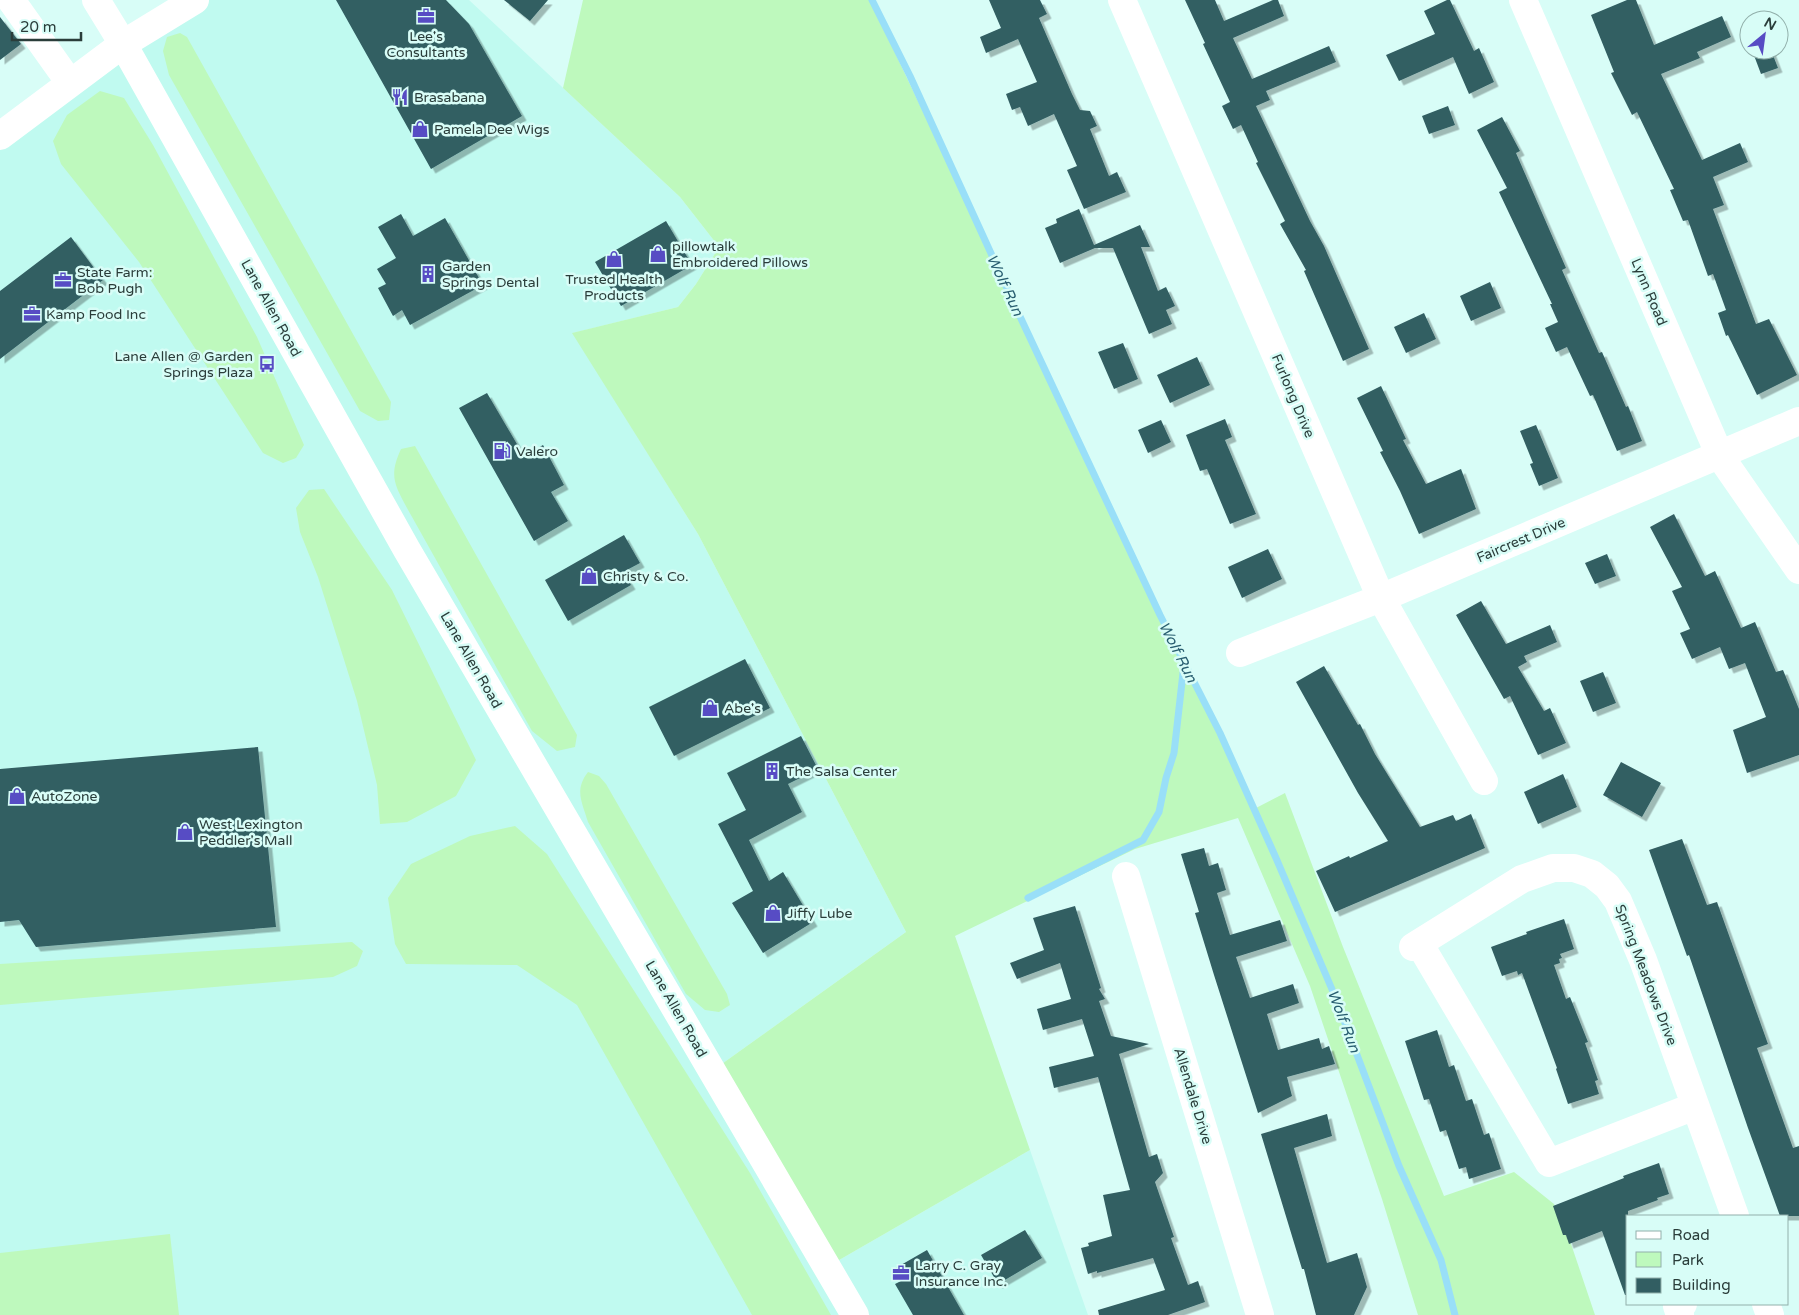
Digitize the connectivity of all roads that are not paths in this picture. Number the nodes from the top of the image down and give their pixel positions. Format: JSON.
{"nodes":[{"id":1,"x":12,"y":0,"type":"edge"},
{"id":2,"x":96,"y":0,"type":"edge"},
{"id":3,"x":195,"y":0,"type":"edge"},
{"id":4,"x":1122,"y":0,"type":"edge"},
{"id":5,"x":1523,"y":0,"type":"edge"},
{"id":6,"x":123,"y":44,"type":"junction"},
{"id":7,"x":70,"y":83,"type":"junction"},
{"id":8,"x":0,"y":136,"type":"edge"},
{"id":9,"x":1799,"y":421,"type":"edge"},
{"id":10,"x":1720,"y":456,"type":"junction"},
{"id":11,"x":1799,"y":570,"type":"edge"},
{"id":12,"x":1381,"y":598,"type":"junction"},
{"id":13,"x":1240,"y":653,"type":"dead end"},
{"id":14,"x":1484,"y":781,"type":"dead end"},
{"id":15,"x":1126,"y":876,"type":"dead end"},
{"id":16,"x":1695,"y":1106,"type":"junction"},
{"id":17,"x":1735,"y":1215,"type":"edge"},
{"id":18,"x":1680,"y":1305,"type":"edge"},
{"id":19,"x":855,"y":1315,"type":"edge"},
{"id":20,"x":1260,"y":1315,"type":"edge"},
{"id":21,"x":1680,"y":1315,"type":"edge"}],
"edges":[{"from":1,"to":7,"type":"street"},
{"from":2,"to":6,"type":"street","name":"Lane Allen Road"},
{"from":3,"to":6,"type":"street"},
{"from":4,"to":12,"type":"street","name":"Furlong Drive"},
{"from":5,"to":10,"type":"street","name":"Lynn Road"},
{"from":6,"to":7,"type":"street"},
{"from":6,"to":19,"type":"street","name":"Lane Allen Road"},
{"from":7,"to":8,"type":"street"},
{"from":9,"to":10,"type":"street","name":"Faircrest Drive"},
{"from":10,"to":11,"type":"street","name":"Lynn Road"},
{"from":10,"to":12,"type":"street","name":"Faircrest Drive"},
{"from":12,"to":13,"type":"street","name":"Faircrest Drive"},
{"from":12,"to":14,"type":"street","name":"Furlong Drive"},
{"from":15,"to":20,"type":"street","name":"Allendale Drive"},
{"from":16,"to":16,"type":"street","name":"Spring Meadows Drive"},
{"from":16,"to":17,"type":"street","name":"Spring Meadows Drive"},
{"from":18,"to":21,"type":"street"}]}
